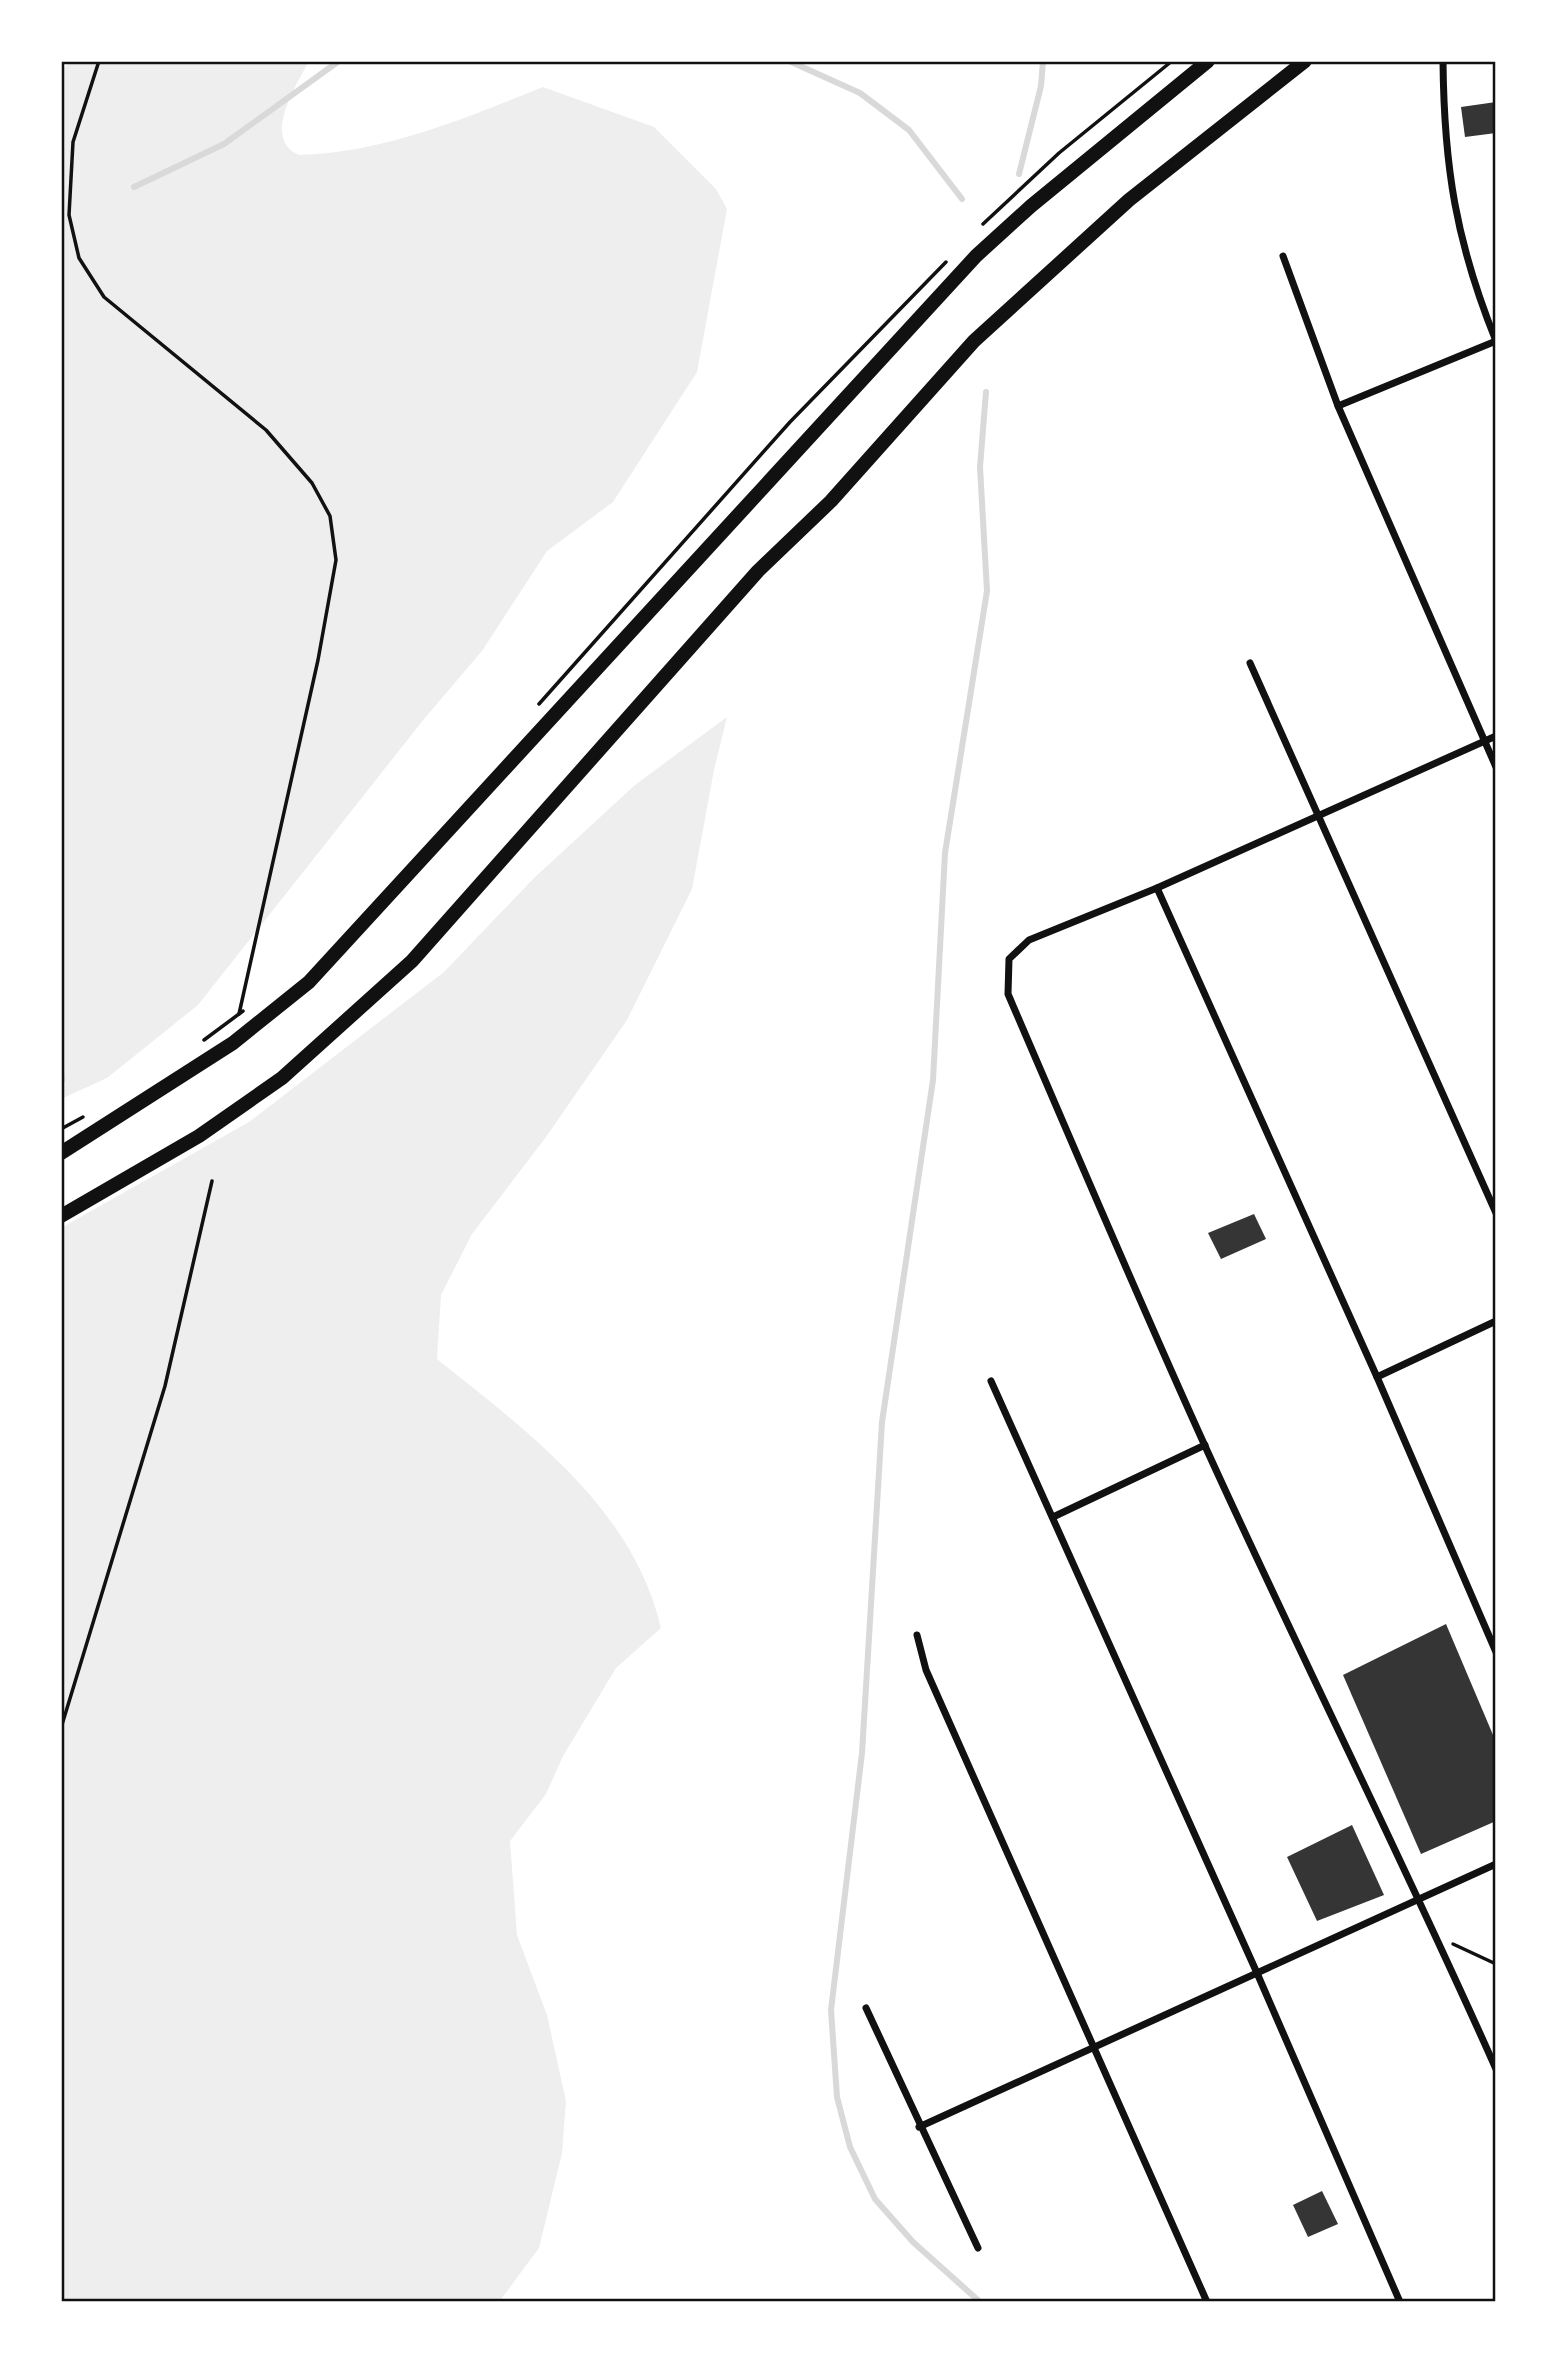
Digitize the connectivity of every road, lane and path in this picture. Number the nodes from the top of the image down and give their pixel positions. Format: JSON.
{"nodes":[{"id":1,"x":99,"y":61,"type":"edge"},
{"id":2,"x":1172,"y":61,"type":"edge"},
{"id":3,"x":1208,"y":61,"type":"edge"},
{"id":4,"x":1305,"y":61,"type":"edge"},
{"id":5,"x":1443,"y":61,"type":"edge"},
{"id":6,"x":978,"y":230,"type":"dead end"},
{"id":7,"x":1283,"y":256,"type":"dead end"},
{"id":8,"x":949,"y":258,"type":"dead end"},
{"id":9,"x":1496,"y":341,"type":"edge"},
{"id":10,"x":1338,"y":406,"type":"junction"},
{"id":11,"x":1250,"y":663,"type":"dead end"},
{"id":12,"x":532,"y":712,"type":"dead end"},
{"id":13,"x":1496,"y":736,"type":"edge"},
{"id":14,"x":1484,"y":741,"type":"junction"},
{"id":15,"x":1496,"y":767,"type":"edge"},
{"id":16,"x":1320,"y":817,"type":"junction"},
{"id":17,"x":1157,"y":888,"type":"junction"},
{"id":18,"x":250,"y":1006,"type":"dead end"},
{"id":19,"x":233,"y":1043,"type":"junction"},
{"id":20,"x":197,"y":1045,"type":"dead end"},
{"id":21,"x":92,"y":1112,"type":"dead end"},
{"id":22,"x":61,"y":1129,"type":"edge"},
{"id":23,"x":61,"y":1153,"type":"edge"},
{"id":24,"x":212,"y":1181,"type":"dead end"},
{"id":25,"x":1496,"y":1213,"type":"edge"},
{"id":26,"x":61,"y":1216,"type":"edge"},
{"id":27,"x":1496,"y":1321,"type":"edge"},
{"id":28,"x":1377,"y":1377,"type":"junction"},
{"id":29,"x":991,"y":1381,"type":"dead end"},
{"id":30,"x":1205,"y":1445,"type":"junction"},
{"id":31,"x":1053,"y":1517,"type":"junction"},
{"id":32,"x":917,"y":1635,"type":"dead end"},
{"id":33,"x":1496,"y":1651,"type":"edge"},
{"id":34,"x":61,"y":1728,"type":"edge"},
{"id":35,"x":1496,"y":1864,"type":"edge"},
{"id":36,"x":1420,"y":1899,"type":"junction"},
{"id":37,"x":1437,"y":1937,"type":"junction"},
{"id":38,"x":1496,"y":1964,"type":"edge"},
{"id":39,"x":1257,"y":1973,"type":"junction"},
{"id":40,"x":866,"y":2008,"type":"dead end"},
{"id":41,"x":1095,"y":2047,"type":"junction"},
{"id":42,"x":1496,"y":2069,"type":"edge"},
{"id":43,"x":919,"y":2127,"type":"junction"},
{"id":44,"x":978,"y":2248,"type":"dead end"},
{"id":45,"x":1207,"y":2302,"type":"edge"},
{"id":46,"x":1401,"y":2302,"type":"edge"}],
"edges":[{"from":1,"to":19,"type":"path"},
{"from":2,"to":6,"type":"path"},
{"from":3,"to":19,"type":"main road"},
{"from":4,"to":26,"type":"main road"},
{"from":5,"to":9,"type":"street"},
{"from":7,"to":10,"type":"street"},
{"from":8,"to":12,"type":"path"},
{"from":9,"to":10,"type":"street"},
{"from":10,"to":14,"type":"street"},
{"from":11,"to":16,"type":"street"},
{"from":13,"to":14,"type":"street"},
{"from":14,"to":15,"type":"street"},
{"from":14,"to":16,"type":"street"},
{"from":16,"to":17,"type":"street"},
{"from":16,"to":25,"type":"street"},
{"from":17,"to":28,"type":"street"},
{"from":17,"to":30,"type":"street"},
{"from":18,"to":20,"type":"path"},
{"from":19,"to":23,"type":"main road"},
{"from":21,"to":22,"type":"path"},
{"from":24,"to":34,"type":"path"},
{"from":27,"to":28,"type":"street"},
{"from":28,"to":33,"type":"street"},
{"from":29,"to":31,"type":"street"},
{"from":30,"to":31,"type":"street"},
{"from":30,"to":36,"type":"street"},
{"from":31,"to":39,"type":"street"},
{"from":32,"to":41,"type":"street"},
{"from":35,"to":36,"type":"street"},
{"from":36,"to":37,"type":"street"},
{"from":36,"to":39,"type":"street"},
{"from":37,"to":38,"type":"path"},
{"from":37,"to":42,"type":"street"},
{"from":39,"to":41,"type":"street"},
{"from":39,"to":46,"type":"street"},
{"from":40,"to":43,"type":"street"},
{"from":41,"to":43,"type":"street"},
{"from":41,"to":45,"type":"street"},
{"from":43,"to":44,"type":"street"}]}
